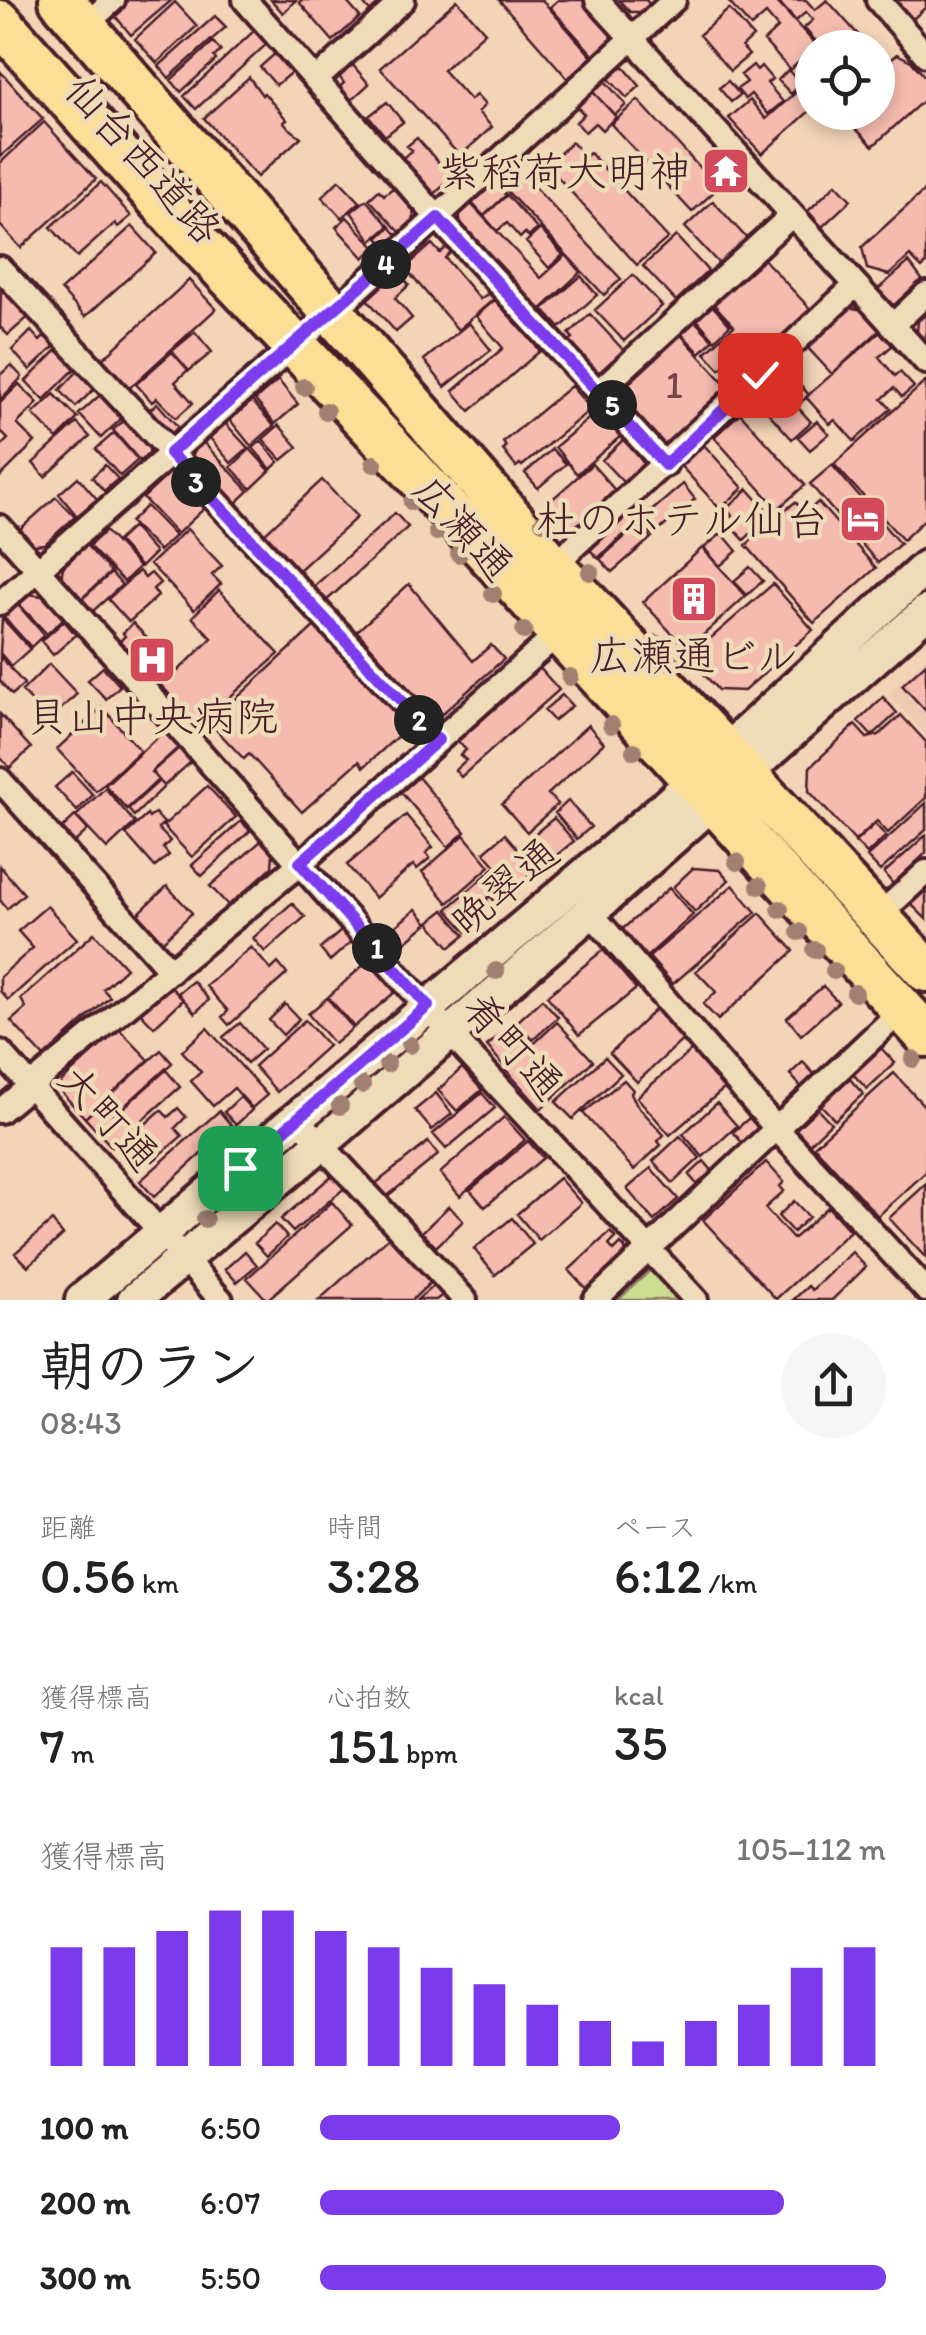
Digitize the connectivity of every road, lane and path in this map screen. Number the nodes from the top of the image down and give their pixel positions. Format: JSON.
{"nodes":[{"id":1,"x":0,"y":0,"type":"edge"},
{"id":2,"x":26,"y":0,"type":"edge"},
{"id":3,"x":246,"y":0,"type":"edge"},
{"id":4,"x":403,"y":0,"type":"edge"},
{"id":5,"x":597,"y":0,"type":"edge"},
{"id":6,"x":674,"y":0,"type":"edge"},
{"id":7,"x":878,"y":0,"type":"edge"},
{"id":8,"x":86,"y":9,"type":"edge"},
{"id":9,"x":0,"y":22,"type":"edge"},
{"id":10,"x":631,"y":39,"type":"junction"},
{"id":11,"x":926,"y":55,"type":"edge"},
{"id":12,"x":316,"y":80,"type":"junction"},
{"id":13,"x":792,"y":215,"type":"junction"},
{"id":14,"x":438,"y":218,"type":"junction"},
{"id":15,"x":0,"y":268,"type":"edge"},
{"id":16,"x":856,"y":285,"type":"junction"},
{"id":17,"x":926,"y":294,"type":"edge"},
{"id":18,"x":306,"y":323,"type":"junction"},
{"id":19,"x":892,"y":326,"type":"junction"},
{"id":20,"x":926,"y":362,"type":"edge"},
{"id":21,"x":599,"y":391,"type":"junction"},
{"id":22,"x":170,"y":453,"type":"junction"},
{"id":23,"x":665,"y":465,"type":"junction"},
{"id":24,"x":0,"y":527,"type":"edge"},
{"id":25,"x":554,"y":566,"type":"junction"},
{"id":26,"x":926,"y":567,"type":"edge"},
{"id":27,"x":38,"y":569,"type":"junction"},
{"id":28,"x":0,"y":603,"type":"edge"},
{"id":29,"x":926,"y":612,"type":"edge"},
{"id":30,"x":560,"y":632,"type":"junction"},
{"id":31,"x":438,"y":740,"type":"junction"},
{"id":32,"x":737,"y":762,"type":"junction"},
{"id":33,"x":0,"y":780,"type":"edge"},
{"id":34,"x":705,"y":790,"type":"junction"},
{"id":35,"x":300,"y":863,"type":"junction"},
{"id":36,"x":926,"y":872,"type":"edge"},
{"id":37,"x":590,"y":912,"type":"junction"},
{"id":38,"x":878,"y":916,"type":"junction"},
{"id":39,"x":926,"y":970,"type":"edge"},
{"id":40,"x":171,"y":971,"type":"junction"},
{"id":41,"x":428,"y":1006,"type":"junction"},
{"id":42,"x":914,"y":1022,"type":"edge"},
{"id":43,"x":449,"y":1032,"type":"junction"},
{"id":44,"x":0,"y":1052,"type":"edge"},
{"id":45,"x":30,"y":1085,"type":"junction"},
{"id":46,"x":0,"y":1111,"type":"edge"},
{"id":47,"x":298,"y":1119,"type":"junction"},
{"id":48,"x":776,"y":1128,"type":"junction"},
{"id":49,"x":322,"y":1144,"type":"junction"},
{"id":50,"x":163,"y":1233,"type":"junction"},
{"id":51,"x":650,"y":1249,"type":"junction"},
{"id":52,"x":184,"y":1258,"type":"junction"},
{"id":53,"x":926,"y":1290,"type":"edge"},
{"id":54,"x":82,"y":1300,"type":"edge"},
{"id":55,"x":134,"y":1300,"type":"edge"},
{"id":56,"x":221,"y":1300,"type":"edge"},
{"id":57,"x":466,"y":1300,"type":"edge"},
{"id":58,"x":595,"y":1300,"type":"edge"},
{"id":59,"x":696,"y":1300,"type":"edge"}],
"edges":[{"from":1,"to":18,"type":"highway","name":"仙台西道路"},
{"from":2,"to":18,"type":"highway","name":"仙台西道路"},
{"from":3,"to":12,"type":"street"},
{"from":4,"to":12,"type":"street"},
{"from":5,"to":10,"type":"street"},
{"from":6,"to":10,"type":"street"},
{"from":7,"to":11,"type":"street"},
{"from":8,"to":18,"type":"highway","name":"広瀬通"},
{"from":9,"to":18,"type":"highway","name":"広瀬通"},
{"from":10,"to":13,"type":"street"},
{"from":10,"to":14,"type":"street"},
{"from":12,"to":14,"type":"street"},
{"from":13,"to":16,"type":"street"},
{"from":13,"to":21,"type":"street"},
{"from":14,"to":18,"type":"street"},
{"from":14,"to":21,"type":"street"},
{"from":15,"to":22,"type":"street"},
{"from":16,"to":19,"type":"street"},
{"from":16,"to":23,"type":"street"},
{"from":17,"to":19,"type":"street"},
{"from":18,"to":22,"type":"street"},
{"from":18,"to":25,"type":"highway","name":"広瀬通"},
{"from":18,"to":30,"type":"highway","name":"広瀬通"},
{"from":19,"to":20,"type":"street"},
{"from":21,"to":23,"type":"street"},
{"from":22,"to":27,"type":"street"},
{"from":22,"to":31,"type":"street"},
{"from":23,"to":25,"type":"street"},
{"from":24,"to":27,"type":"street","name":"肴町通"},
{"from":25,"to":32,"type":"highway","name":"広瀬通"},
{"from":26,"to":32,"type":"street","name":"晩翠通"},
{"from":27,"to":28,"type":"street"},
{"from":27,"to":35,"type":"street","name":"肴町通"},
{"from":29,"to":32,"type":"street","name":"晩翠通"},
{"from":30,"to":31,"type":"street"},
{"from":30,"to":34,"type":"highway","name":"広瀬通"},
{"from":31,"to":35,"type":"street"},
{"from":32,"to":34,"type":"street","name":"晩翠通"},
{"from":32,"to":38,"type":"highway","name":"広瀬通"},
{"from":33,"to":40,"type":"street"},
{"from":34,"to":37,"type":"street","name":"晩翠通"},
{"from":34,"to":41,"type":"street","name":"晩翠通"},
{"from":34,"to":42,"type":"highway","name":"広瀬通"},
{"from":35,"to":40,"type":"street"},
{"from":35,"to":41,"type":"street","name":"肴町通"},
{"from":36,"to":38,"type":"street"},
{"from":37,"to":43,"type":"street","name":"晩翠通"},
{"from":37,"to":48,"type":"street"},
{"from":38,"to":39,"type":"highway","name":"広瀬通"},
{"from":40,"to":45,"type":"street"},
{"from":41,"to":43,"type":"street","name":"肴町通"},
{"from":41,"to":47,"type":"street","name":"晩翠通"},
{"from":42,"to":48,"type":"street"},
{"from":43,"to":49,"type":"street","name":"晩翠通"},
{"from":43,"to":51,"type":"street","name":"肴町通"},
{"from":44,"to":45,"type":"street","name":"大町通"},
{"from":45,"to":46,"type":"street"},
{"from":45,"to":50,"type":"street","name":"大町通"},
{"from":47,"to":49,"type":"street"},
{"from":47,"to":50,"type":"street","name":"晩翠通"},
{"from":48,"to":51,"type":"street"},
{"from":48,"to":53,"type":"street"},
{"from":49,"to":52,"type":"street","name":"晩翠通"},
{"from":49,"to":57,"type":"street"},
{"from":50,"to":52,"type":"street","name":"大町通"},
{"from":50,"to":54,"type":"street","name":"晩翠通"},
{"from":51,"to":58,"type":"street"},
{"from":51,"to":59,"type":"street","name":"肴町通"},
{"from":52,"to":55,"type":"street","name":"晩翠通"},
{"from":52,"to":56,"type":"street"}]}
